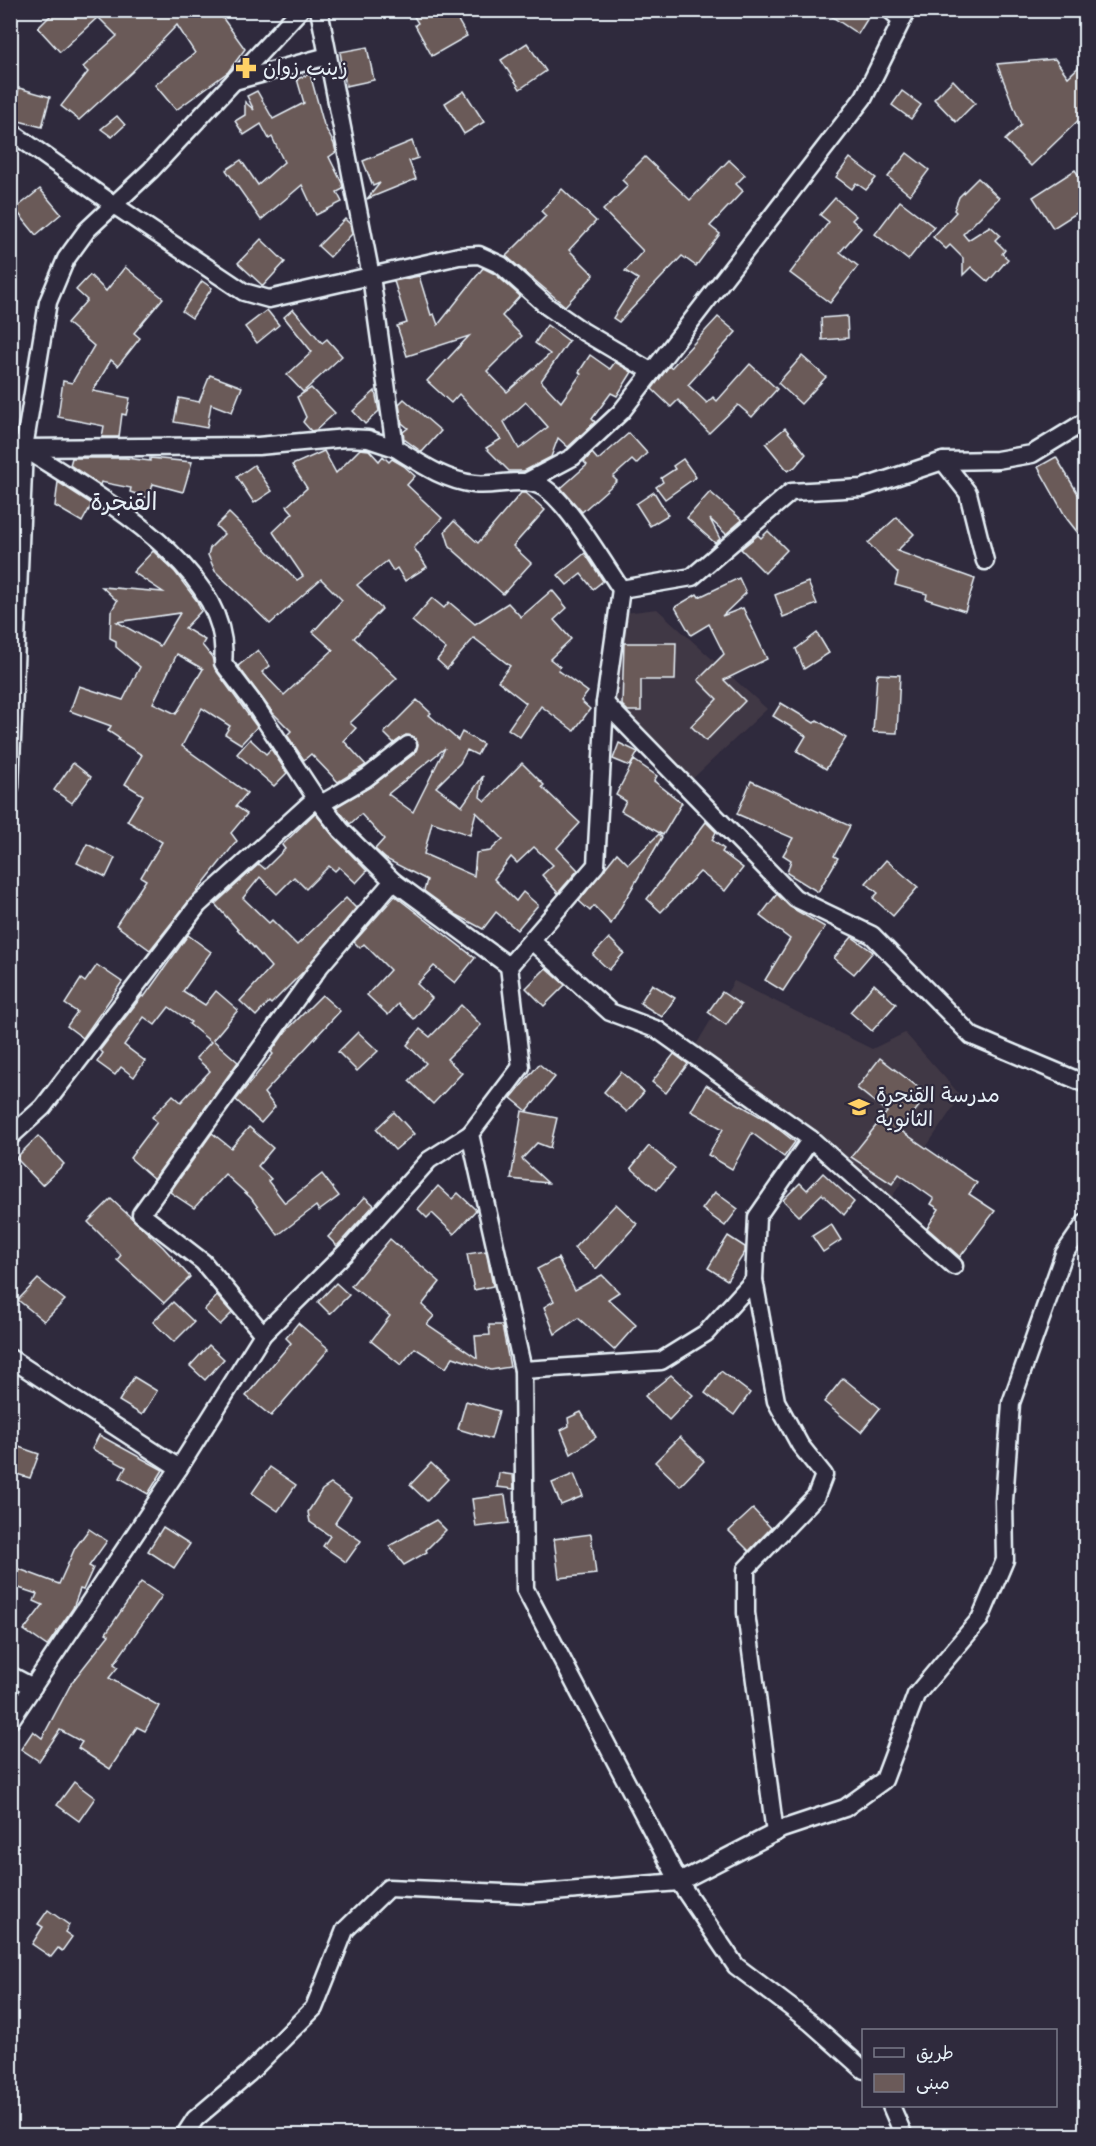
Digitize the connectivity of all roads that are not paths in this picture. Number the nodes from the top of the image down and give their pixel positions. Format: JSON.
{"nodes":[{"id":1,"x":300,"y":10,"type":"edge"},
{"id":2,"x":319,"y":10,"type":"edge"},
{"id":3,"x":900,"y":14,"type":"edge"},
{"id":4,"x":328,"y":56,"type":"junction"},
{"id":5,"x":234,"y":81,"type":"junction"},
{"id":6,"x":10,"y":131,"type":"edge"},
{"id":7,"x":114,"y":205,"type":"junction"},
{"id":8,"x":371,"y":276,"type":"junction"},
{"id":9,"x":652,"y":372,"type":"junction"},
{"id":10,"x":1086,"y":421,"type":"edge"},
{"id":11,"x":17,"y":446,"type":"edge"},
{"id":12,"x":395,"y":448,"type":"junction"},
{"id":13,"x":944,"y":461,"type":"junction"},
{"id":14,"x":524,"y":483,"type":"junction"},
{"id":15,"x":985,"y":561,"type":"dead end"},
{"id":16,"x":621,"y":589,"type":"junction"},
{"id":17,"x":605,"y":703,"type":"junction"},
{"id":18,"x":408,"y":745,"type":"dead end"},
{"id":19,"x":10,"y":787,"type":"edge"},
{"id":20,"x":319,"y":801,"type":"junction"},
{"id":21,"x":393,"y":881,"type":"junction"},
{"id":22,"x":532,"y":942,"type":"junction"},
{"id":23,"x":509,"y":966,"type":"junction"},
{"id":24,"x":1086,"y":1084,"type":"edge"},
{"id":25,"x":470,"y":1134,"type":"junction"},
{"id":26,"x":10,"y":1137,"type":"edge"},
{"id":27,"x":811,"y":1138,"type":"junction"},
{"id":28,"x":1086,"y":1222,"type":"edge"},
{"id":29,"x":954,"y":1266,"type":"dead end"},
{"id":30,"x":754,"y":1280,"type":"junction"},
{"id":31,"x":264,"y":1334,"type":"junction"},
{"id":32,"x":10,"y":1358,"type":"edge"},
{"id":33,"x":523,"y":1370,"type":"junction"},
{"id":34,"x":179,"y":1468,"type":"junction"},
{"id":35,"x":10,"y":1675,"type":"edge"},
{"id":36,"x":33,"y":1688,"type":"junction"},
{"id":37,"x":10,"y":1721,"type":"edge"},
{"id":38,"x":775,"y":1833,"type":"junction"},
{"id":39,"x":679,"y":1882,"type":"junction"},
{"id":40,"x":862,"y":2068,"type":"edge"},
{"id":41,"x":891,"y":2107,"type":"edge"},
{"id":42,"x":184,"y":2136,"type":"edge"},
{"id":43,"x":904,"y":2136,"type":"edge"}],
"edges":[{"from":1,"to":5,"type":"street"},
{"from":2,"to":4,"type":"street"},
{"from":3,"to":9,"type":"street"},
{"from":4,"to":5,"type":"street"},
{"from":4,"to":8,"type":"street"},
{"from":5,"to":7,"type":"street"},
{"from":6,"to":7,"type":"street"},
{"from":7,"to":8,"type":"street"},
{"from":7,"to":11,"type":"street"},
{"from":8,"to":9,"type":"street"},
{"from":8,"to":12,"type":"street"},
{"from":9,"to":14,"type":"street"},
{"from":10,"to":13,"type":"street"},
{"from":11,"to":12,"type":"street"},
{"from":11,"to":19,"type":"street"},
{"from":11,"to":20,"type":"street"},
{"from":12,"to":14,"type":"street"},
{"from":13,"to":15,"type":"street"},
{"from":13,"to":16,"type":"street"},
{"from":14,"to":16,"type":"street"},
{"from":16,"to":17,"type":"street"},
{"from":17,"to":22,"type":"street"},
{"from":17,"to":24,"type":"street"},
{"from":18,"to":20,"type":"street"},
{"from":20,"to":21,"type":"street"},
{"from":20,"to":26,"type":"street"},
{"from":21,"to":23,"type":"street"},
{"from":21,"to":31,"type":"street"},
{"from":22,"to":23,"type":"street"},
{"from":22,"to":27,"type":"street"},
{"from":23,"to":25,"type":"street"},
{"from":25,"to":31,"type":"street"},
{"from":25,"to":33,"type":"street"},
{"from":27,"to":29,"type":"street"},
{"from":27,"to":30,"type":"street"},
{"from":28,"to":38,"type":"street"},
{"from":30,"to":33,"type":"street"},
{"from":30,"to":38,"type":"street"},
{"from":31,"to":34,"type":"street"},
{"from":32,"to":34,"type":"street"},
{"from":33,"to":39,"type":"street"},
{"from":34,"to":36,"type":"street"},
{"from":35,"to":36,"type":"street"},
{"from":36,"to":37,"type":"street"},
{"from":38,"to":39,"type":"street"},
{"from":39,"to":40,"type":"street"},
{"from":39,"to":42,"type":"street"},
{"from":41,"to":43,"type":"street"}]}
